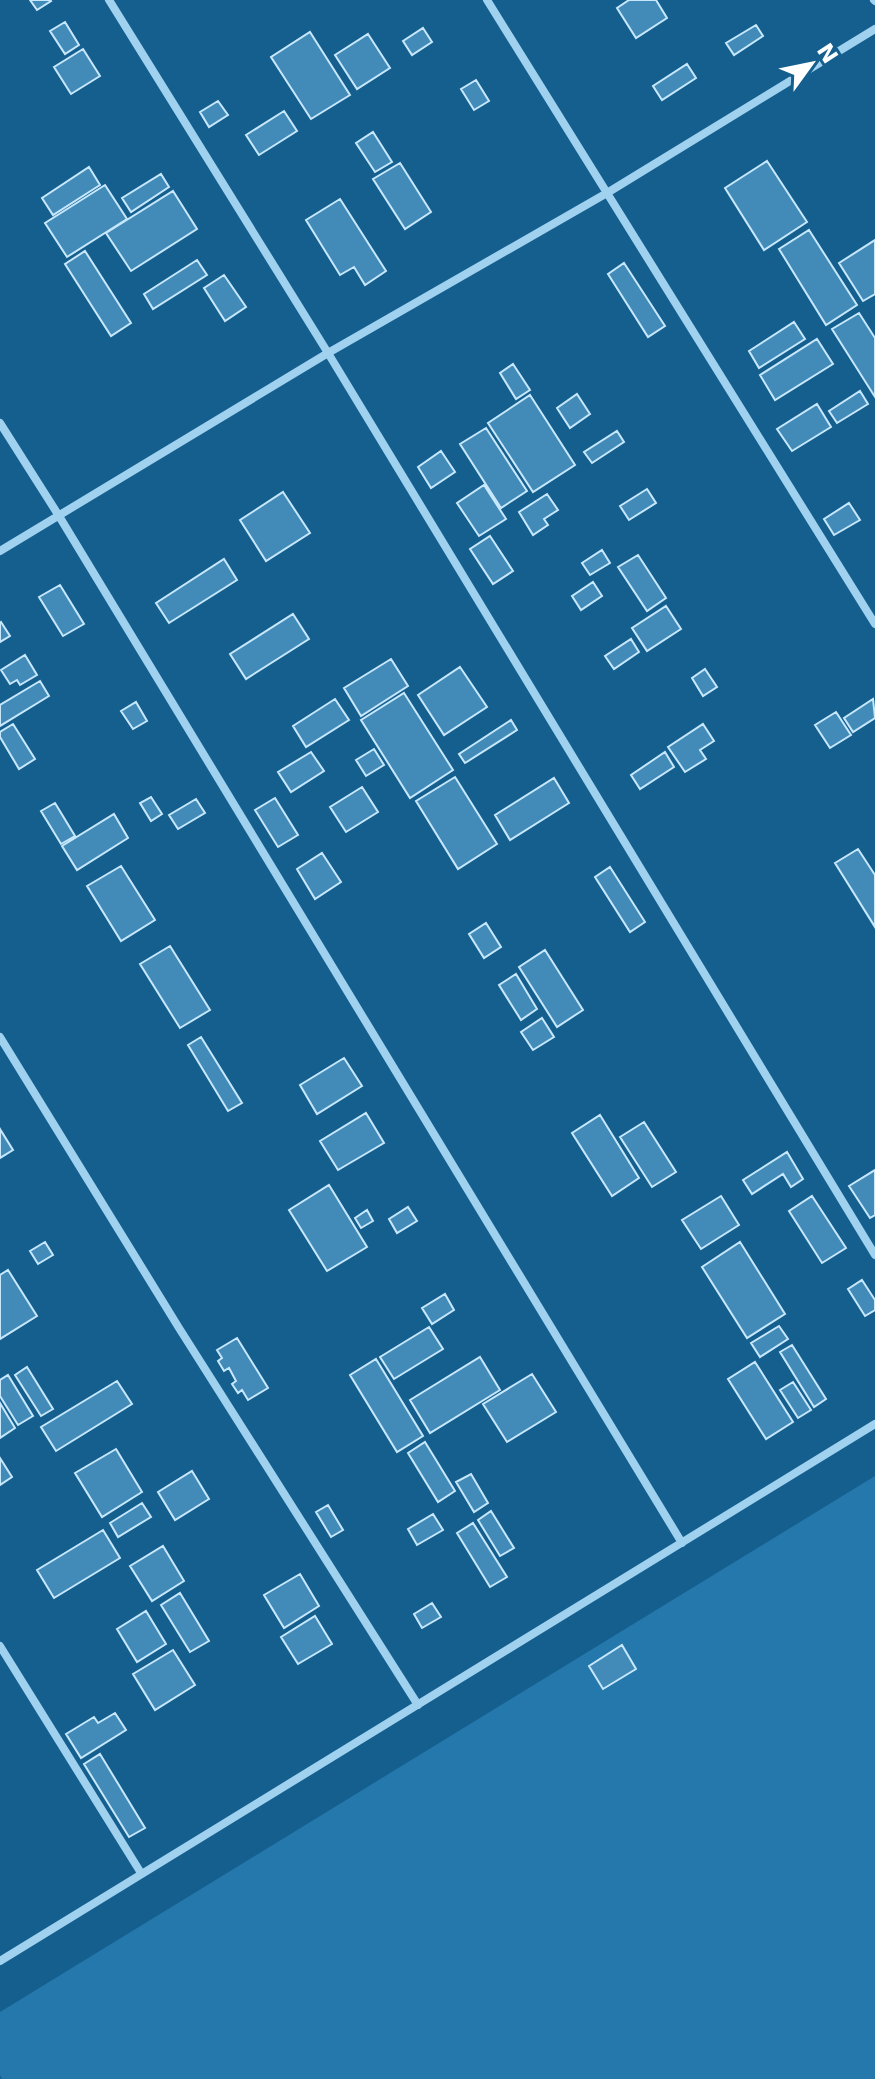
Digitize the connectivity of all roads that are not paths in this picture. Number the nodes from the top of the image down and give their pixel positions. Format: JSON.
{"nodes":[{"id":1,"x":109,"y":0,"type":"edge"},
{"id":2,"x":487,"y":0,"type":"edge"},
{"id":3,"x":875,"y":29,"type":"edge"},
{"id":4,"x":607,"y":193,"type":"junction"},
{"id":5,"x":328,"y":353,"type":"junction"},
{"id":6,"x":0,"y":423,"type":"edge"},
{"id":7,"x":59,"y":516,"type":"junction"},
{"id":8,"x":0,"y":551,"type":"edge"},
{"id":9,"x":875,"y":624,"type":"edge"},
{"id":10,"x":0,"y":1037,"type":"edge"},
{"id":11,"x":875,"y":1255,"type":"edge"},
{"id":12,"x":875,"y":1424,"type":"edge"},
{"id":13,"x":682,"y":1543,"type":"junction"},
{"id":14,"x":0,"y":1646,"type":"edge"},
{"id":15,"x":418,"y":1705,"type":"junction"},
{"id":16,"x":141,"y":1873,"type":"junction"},
{"id":17,"x":0,"y":1961,"type":"edge"}],
"edges":[{"from":1,"to":5,"type":"street"},
{"from":2,"to":4,"type":"street"},
{"from":3,"to":4,"type":"street"},
{"from":4,"to":5,"type":"street"},
{"from":4,"to":9,"type":"street"},
{"from":5,"to":7,"type":"street"},
{"from":5,"to":11,"type":"street"},
{"from":6,"to":7,"type":"street"},
{"from":7,"to":8,"type":"street"},
{"from":7,"to":13,"type":"street"},
{"from":10,"to":15,"type":"street"},
{"from":12,"to":13,"type":"street"},
{"from":13,"to":15,"type":"street"},
{"from":14,"to":16,"type":"street"},
{"from":15,"to":16,"type":"street"},
{"from":16,"to":17,"type":"street"}]}
